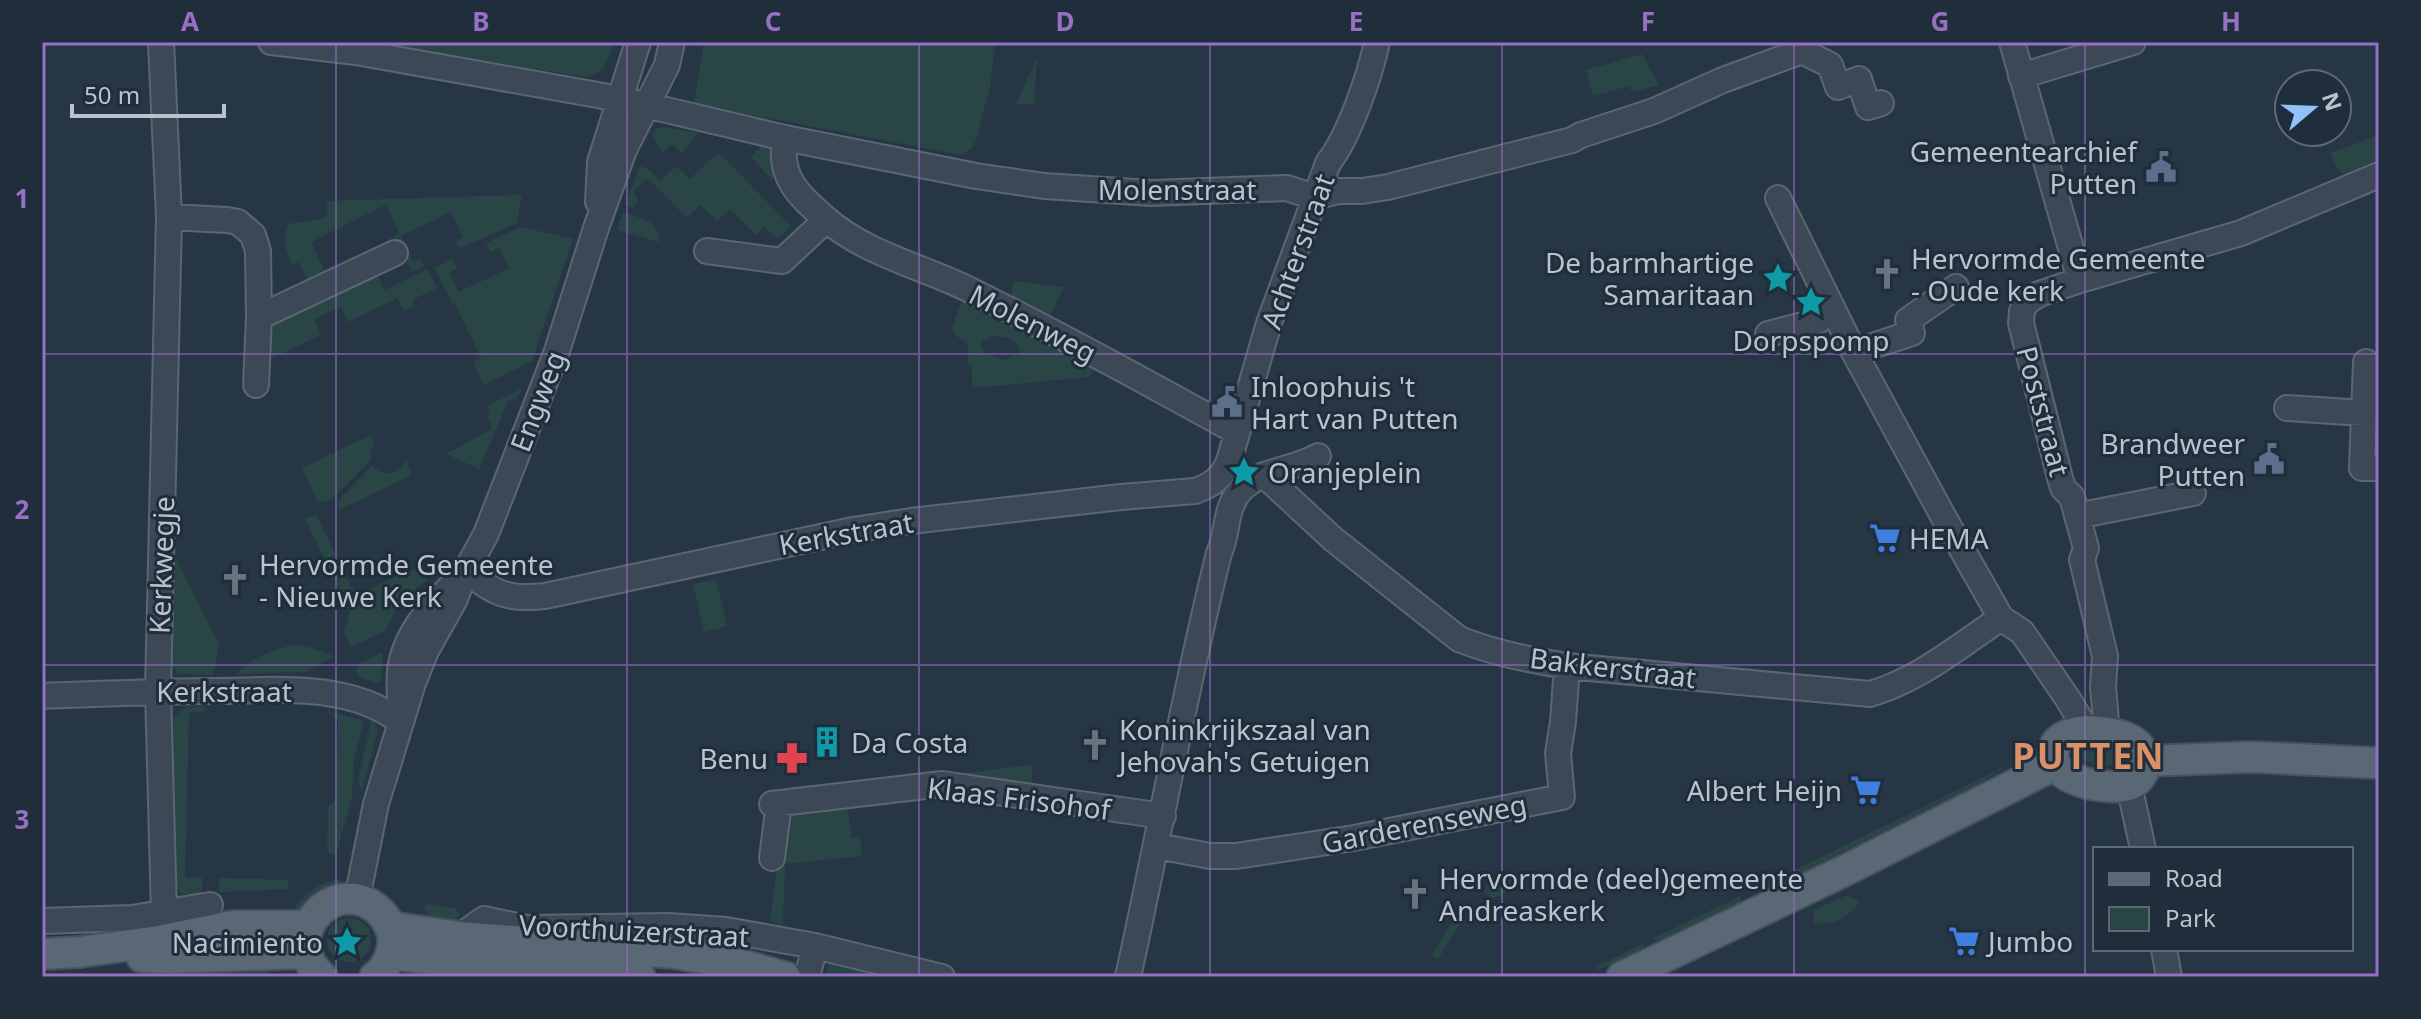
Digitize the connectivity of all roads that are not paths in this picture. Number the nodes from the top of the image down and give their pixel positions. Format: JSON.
{"nodes":[{"id":1,"x":161,"y":42,"type":"edge"},
{"id":2,"x":271,"y":42,"type":"edge"},
{"id":3,"x":638,"y":42,"type":"edge"},
{"id":4,"x":672,"y":42,"type":"edge"},
{"id":5,"x":1377,"y":42,"type":"edge"},
{"id":6,"x":2012,"y":42,"type":"edge"},
{"id":7,"x":2133,"y":42,"type":"edge"},
{"id":8,"x":2021,"y":76,"type":"junction"},
{"id":9,"x":620,"y":99,"type":"junction"},
{"id":10,"x":1881,"y":103,"type":"dead end"},
{"id":11,"x":648,"y":106,"type":"junction"},
{"id":12,"x":785,"y":138,"type":"junction"},
{"id":13,"x":2379,"y":175,"type":"edge"},
{"id":14,"x":1314,"y":197,"type":"junction"},
{"id":15,"x":1778,"y":198,"type":"dead end"},
{"id":16,"x":169,"y":217,"type":"junction"},
{"id":17,"x":826,"y":220,"type":"junction"},
{"id":18,"x":596,"y":228,"type":"junction"},
{"id":19,"x":707,"y":251,"type":"dead end"},
{"id":20,"x":395,"y":253,"type":"dead end"},
{"id":21,"x":2080,"y":280,"type":"junction"},
{"id":22,"x":1956,"y":287,"type":"dead end"},
{"id":23,"x":1833,"y":309,"type":"junction"},
{"id":24,"x":259,"y":317,"type":"junction"},
{"id":25,"x":1768,"y":334,"type":"dead end"},
{"id":26,"x":1854,"y":352,"type":"junction"},
{"id":27,"x":2366,"y":362,"type":"dead end"},
{"id":28,"x":256,"y":385,"type":"dead end"},
{"id":29,"x":2287,"y":408,"type":"dead end"},
{"id":30,"x":2364,"y":413,"type":"junction"},
{"id":31,"x":1237,"y":432,"type":"junction"},
{"id":32,"x":1318,"y":456,"type":"dead end"},
{"id":33,"x":1227,"y":465,"type":"joint"},
{"id":34,"x":2379,"y":468,"type":"edge"},
{"id":35,"x":1256,"y":479,"type":"junction"},
{"id":36,"x":2193,"y":493,"type":"dead end"},
{"id":37,"x":2077,"y":516,"type":"junction"},
{"id":38,"x":466,"y":571,"type":"junction"},
{"id":39,"x":2001,"y":618,"type":"junction"},
{"id":40,"x":1567,"y":666,"type":"junction"},
{"id":41,"x":158,"y":691,"type":"junction"},
{"id":42,"x":42,"y":696,"type":"edge"},
{"id":43,"x":400,"y":721,"type":"junction"},
{"id":44,"x":2097,"y":732,"type":"junction"},
{"id":45,"x":2379,"y":763,"type":"edge"},
{"id":46,"x":2054,"y":765,"type":"junction"},
{"id":47,"x":2137,"y":773,"type":"junction"},
{"id":48,"x":1163,"y":816,"type":"junction"},
{"id":49,"x":1157,"y":846,"type":"junction"},
{"id":50,"x":2143,"y":847,"type":"edge"},
{"id":51,"x":772,"y":858,"type":"dead end"},
{"id":52,"x":357,"y":899,"type":"junction"},
{"id":53,"x":210,"y":905,"type":"dead end"},
{"id":54,"x":164,"y":913,"type":"junction"},
{"id":55,"x":42,"y":921,"type":"edge"},
{"id":56,"x":459,"y":937,"type":"junction"},
{"id":57,"x":815,"y":946,"type":"junction"},
{"id":58,"x":2164,"y":951,"type":"edge"},
{"id":59,"x":312,"y":952,"type":"edge"},
{"id":60,"x":386,"y":953,"type":"edge"},
{"id":61,"x":42,"y":954,"type":"edge"},
{"id":62,"x":640,"y":977,"type":"edge"},
{"id":63,"x":785,"y":977,"type":"edge"},
{"id":64,"x":807,"y":977,"type":"edge"},
{"id":65,"x":942,"y":977,"type":"edge"},
{"id":66,"x":1128,"y":977,"type":"edge"},
{"id":67,"x":1622,"y":977,"type":"edge"},
{"id":68,"x":2169,"y":977,"type":"edge"}],
"edges":[{"from":1,"to":16,"type":"street","name":"Kerkwegje"},
{"from":2,"to":9,"type":"street","name":"Molenstraat"},
{"from":3,"to":9,"type":"street","name":"Engweg"},
{"from":4,"to":11,"type":"street","name":"Engweg"},
{"from":5,"to":14,"type":"street","name":"Achterstraat"},
{"from":6,"to":8,"type":"street"},
{"from":7,"to":8,"type":"street"},
{"from":8,"to":21,"type":"street"},
{"from":9,"to":11,"type":"street","name":"Molenstraat"},
{"from":9,"to":18,"type":"street","name":"Engweg"},
{"from":10,"to":14,"type":"street","name":"Molenstraat"},
{"from":11,"to":12,"type":"street","name":"Molenstraat"},
{"from":11,"to":18,"type":"street","name":"Engweg"},
{"from":12,"to":14,"type":"street","name":"Molenstraat"},
{"from":12,"to":17,"type":"street","name":"Molenweg"},
{"from":13,"to":21,"type":"street"},
{"from":14,"to":31,"type":"street","name":"Achterstraat"},
{"from":15,"to":23,"type":"street"},
{"from":16,"to":24,"type":"street"},
{"from":16,"to":41,"type":"street","name":"Kerkwegje"},
{"from":17,"to":19,"type":"street"},
{"from":17,"to":31,"type":"street","name":"Molenweg"},
{"from":18,"to":38,"type":"street","name":"Engweg"},
{"from":20,"to":24,"type":"street"},
{"from":21,"to":37,"type":"street","name":"Poststraat"},
{"from":22,"to":26,"type":"street"},
{"from":23,"to":25,"type":"street"},
{"from":23,"to":26,"type":"street"},
{"from":24,"to":28,"type":"street"},
{"from":26,"to":39,"type":"street"},
{"from":27,"to":30,"type":"street"},
{"from":29,"to":30,"type":"street"},
{"from":30,"to":34,"type":"street"},
{"from":31,"to":33,"type":"street","name":"Achterstraat"},
{"from":32,"to":35,"type":"street"},
{"from":33,"to":38,"type":"street","name":"Kerkstraat"},
{"from":35,"to":40,"type":"street","name":"Bakkerstraat"},
{"from":35,"to":48,"type":"street"},
{"from":36,"to":37,"type":"street"},
{"from":37,"to":44,"type":"street","name":"Poststraat"},
{"from":38,"to":43,"type":"street","name":"Engweg"},
{"from":39,"to":40,"type":"street","name":"Bakkerstraat"},
{"from":39,"to":44,"type":"street"},
{"from":40,"to":49,"type":"street","name":"Garderenseweg"},
{"from":41,"to":42,"type":"street","name":"Kerkstraat"},
{"from":41,"to":43,"type":"street","name":"Kerkstraat"},
{"from":41,"to":54,"type":"street","name":"Kerkwegje"},
{"from":43,"to":52,"type":"street","name":"Engweg"},
{"from":44,"to":46,"type":"main road"},
{"from":44,"to":47,"type":"main road"},
{"from":45,"to":47,"type":"main road"},
{"from":46,"to":47,"type":"main road"},
{"from":46,"to":67,"type":"main road"},
{"from":47,"to":50,"type":"street"},
{"from":48,"to":49,"type":"street"},
{"from":48,"to":51,"type":"street","name":"Klaas Frisohof"},
{"from":49,"to":66,"type":"street"},
{"from":52,"to":59,"type":"main road"},
{"from":52,"to":60,"type":"main road"},
{"from":53,"to":54,"type":"street"},
{"from":54,"to":55,"type":"street"},
{"from":56,"to":57,"type":"street","name":"Voorthuizerstraat"},
{"from":56,"to":60,"type":"main road","name":"Voorthuizerstraat"},
{"from":56,"to":63,"type":"main road","name":"Voorthuizerstraat"},
{"from":57,"to":64,"type":"street"},
{"from":57,"to":65,"type":"street","name":"Voorthuizerstraat"},
{"from":58,"to":68,"type":"street"},
{"from":59,"to":61,"type":"main road"},
{"from":60,"to":62,"type":"main road","name":"Voorthuizerstraat"}]}
